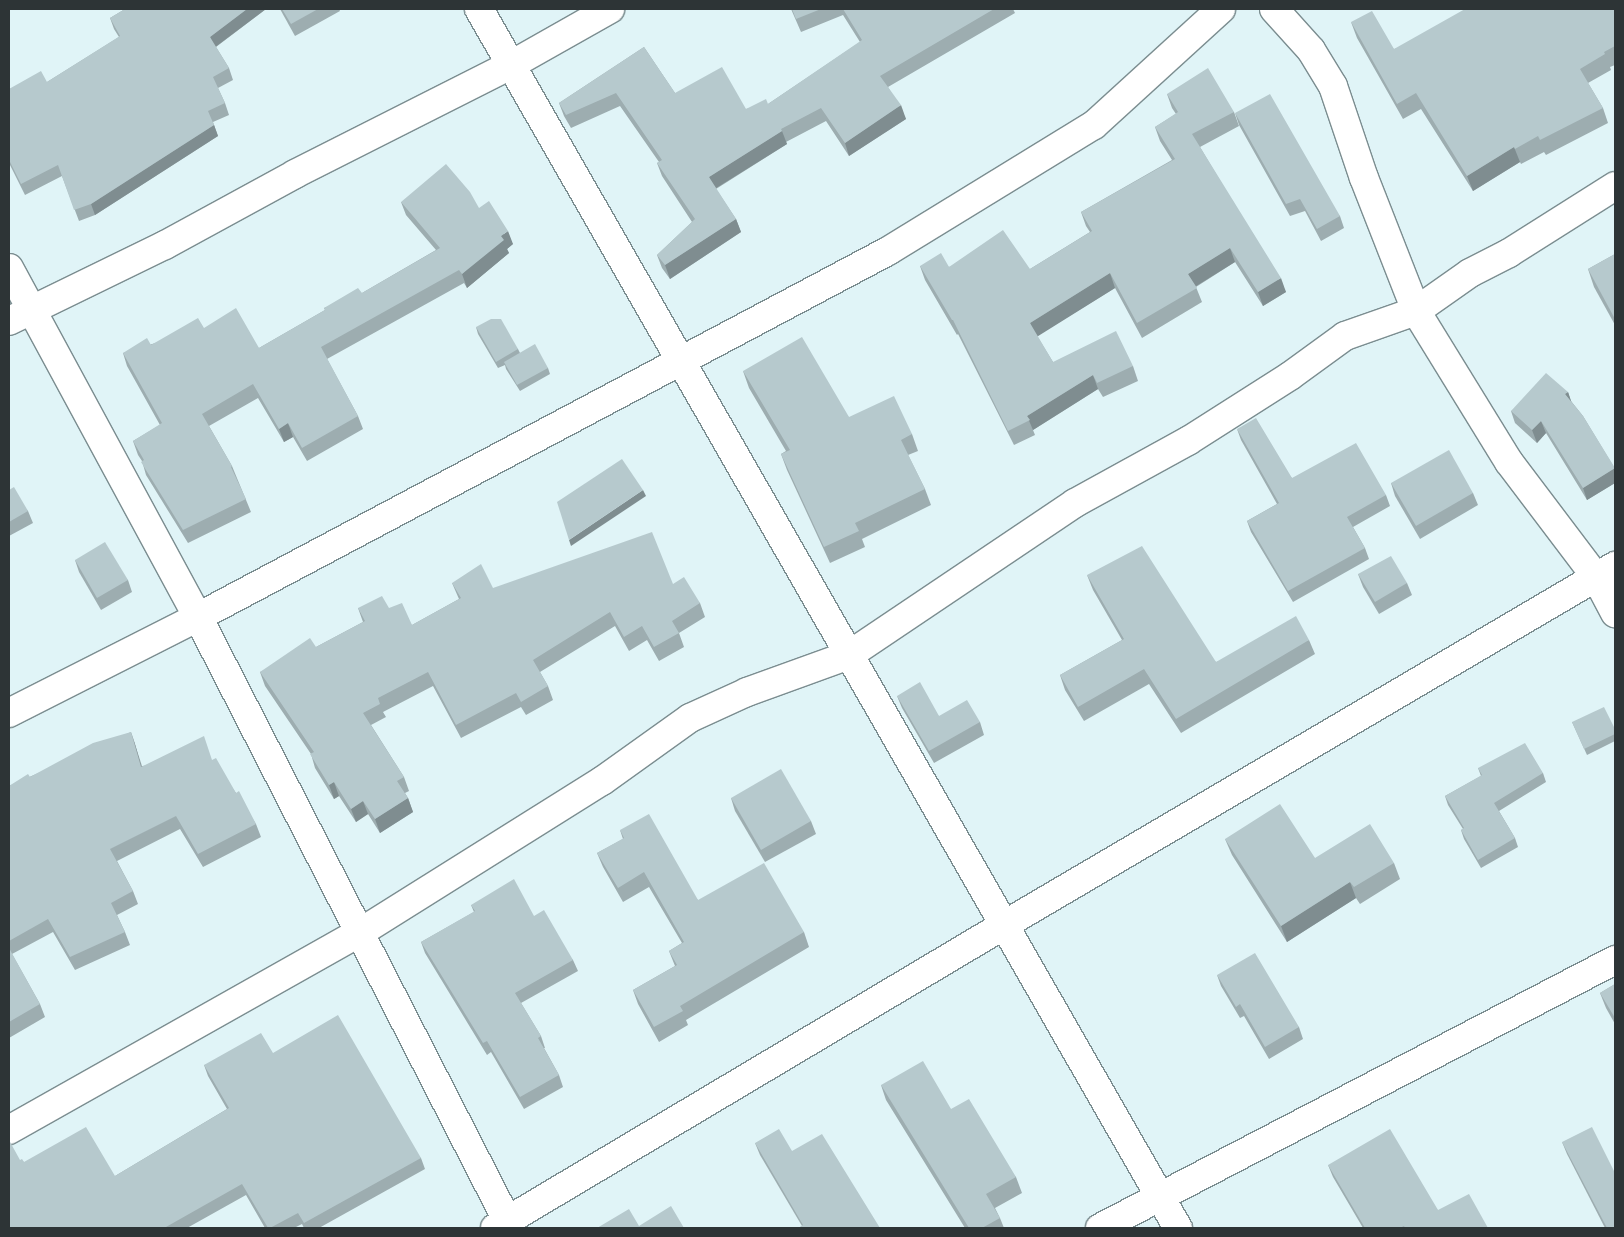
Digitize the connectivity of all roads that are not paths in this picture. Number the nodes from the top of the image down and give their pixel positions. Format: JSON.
{"nodes":[{"id":1,"x":478,"y":9,"type":"edge"},
{"id":2,"x":610,"y":9,"type":"edge"},
{"id":3,"x":1221,"y":9,"type":"edge"},
{"id":4,"x":1274,"y":9,"type":"edge"},
{"id":5,"x":511,"y":65,"type":"junction"},
{"id":6,"x":1615,"y":186,"type":"edge"},
{"id":7,"x":9,"y":268,"type":"edge"},
{"id":8,"x":1416,"y":311,"type":"junction"},
{"id":9,"x":21,"y":315,"type":"edge"},
{"id":10,"x":681,"y":361,"type":"junction"},
{"id":11,"x":1606,"y":572,"type":"edge"},
{"id":12,"x":1615,"y":613,"type":"edge"},
{"id":13,"x":198,"y":617,"type":"junction"},
{"id":14,"x":849,"y":655,"type":"junction"},
{"id":15,"x":9,"y":713,"type":"edge"},
{"id":16,"x":1004,"y":925,"type":"junction"},
{"id":17,"x":361,"y":932,"type":"junction"},
{"id":18,"x":1615,"y":960,"type":"edge"},
{"id":19,"x":9,"y":1130,"type":"edge"},
{"id":20,"x":1160,"y":1197,"type":"junction"},
{"id":21,"x":504,"y":1226,"type":"edge"},
{"id":22,"x":1100,"y":1228,"type":"edge"},
{"id":23,"x":1178,"y":1228,"type":"edge"}],
"edges":[{"from":1,"to":5,"type":"street"},
{"from":2,"to":5,"type":"street"},
{"from":3,"to":10,"type":"street"},
{"from":4,"to":8,"type":"street"},
{"from":5,"to":9,"type":"street"},
{"from":5,"to":10,"type":"street"},
{"from":6,"to":8,"type":"street"},
{"from":7,"to":9,"type":"street"},
{"from":8,"to":11,"type":"street"},
{"from":8,"to":14,"type":"street"},
{"from":9,"to":13,"type":"street"},
{"from":10,"to":13,"type":"street"},
{"from":10,"to":14,"type":"street"},
{"from":11,"to":12,"type":"street"},
{"from":11,"to":16,"type":"street"},
{"from":13,"to":15,"type":"street"},
{"from":13,"to":17,"type":"street"},
{"from":14,"to":16,"type":"street"},
{"from":14,"to":17,"type":"street"},
{"from":16,"to":20,"type":"street"},
{"from":16,"to":21,"type":"street"},
{"from":17,"to":19,"type":"street"},
{"from":17,"to":21,"type":"street"},
{"from":18,"to":20,"type":"street"},
{"from":20,"to":22,"type":"street"},
{"from":20,"to":23,"type":"street"}]}
